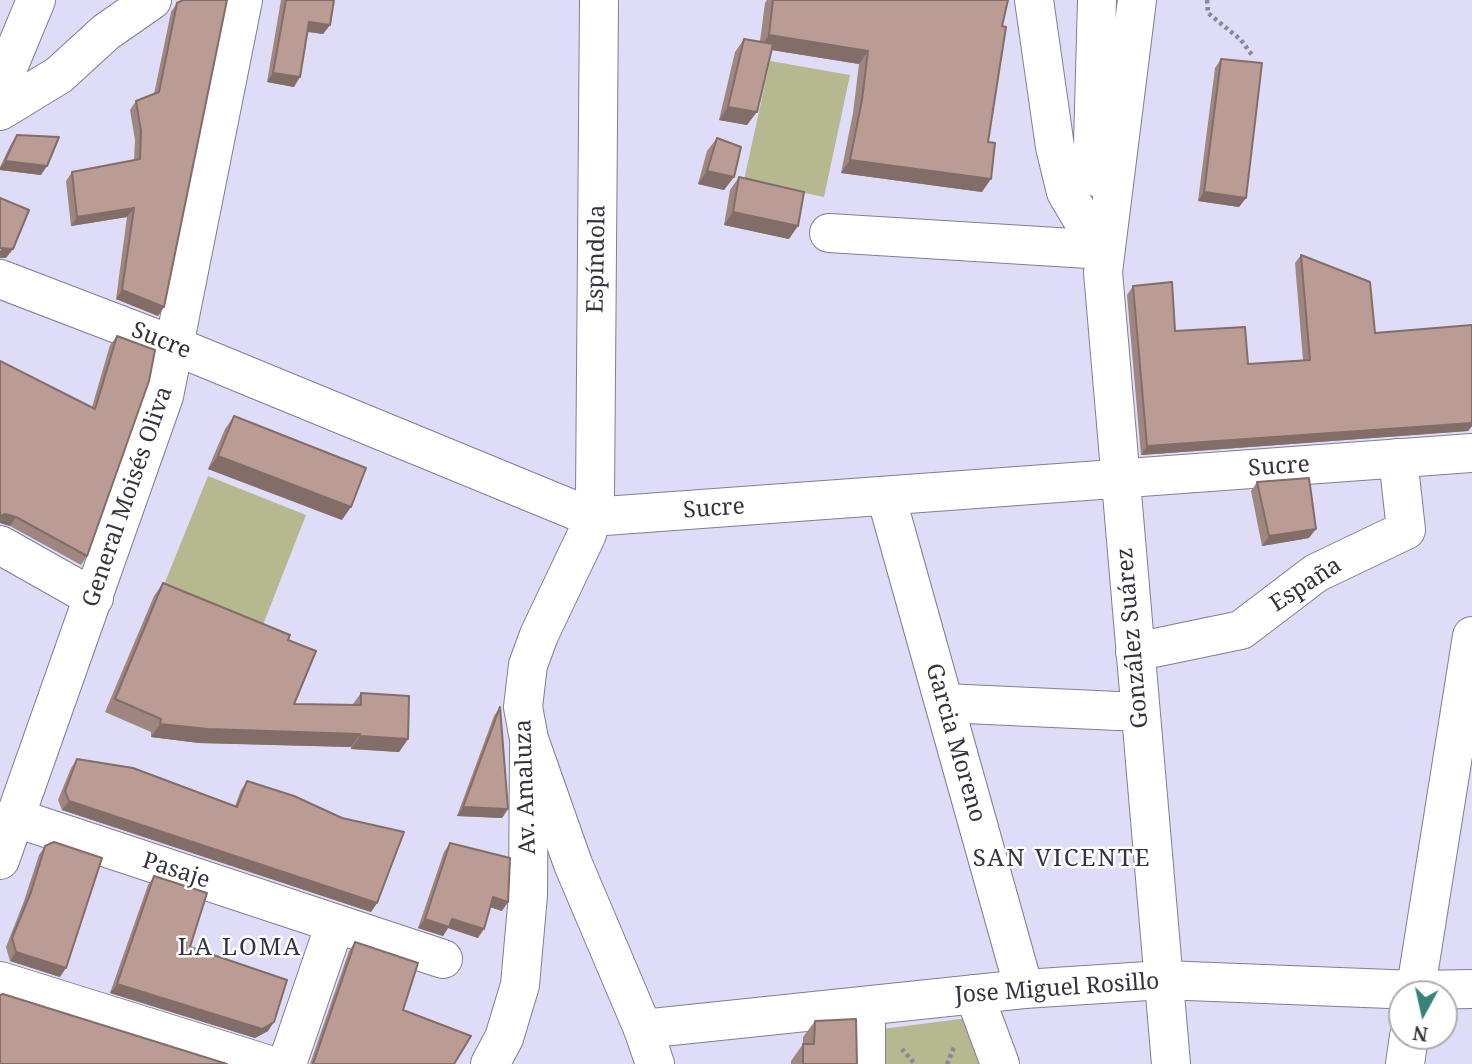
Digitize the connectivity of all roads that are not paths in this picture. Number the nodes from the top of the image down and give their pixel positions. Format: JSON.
{"nodes":[{"id":1,"x":36,"y":0,"type":"edge"},
{"id":2,"x":152,"y":0,"type":"edge"},
{"id":3,"x":243,"y":0,"type":"edge"},
{"id":4,"x":599,"y":0,"type":"edge"},
{"id":5,"x":1034,"y":0,"type":"edge"},
{"id":6,"x":1097,"y":0,"type":"edge"},
{"id":7,"x":1137,"y":0,"type":"edge"},
{"id":8,"x":0,"y":87,"type":"edge"},
{"id":9,"x":0,"y":111,"type":"edge"},
{"id":10,"x":829,"y":233,"type":"dead end"},
{"id":11,"x":1106,"y":242,"type":"junction"},
{"id":12,"x":0,"y":279,"type":"edge"},
{"id":13,"x":175,"y":346,"type":"junction"},
{"id":14,"x":1472,"y":453,"type":"edge"},
{"id":15,"x":1398,"y":458,"type":"junction"},
{"id":16,"x":1119,"y":479,"type":"junction"},
{"id":17,"x":886,"y":496,"type":"junction"},
{"id":18,"x":591,"y":517,"type":"junction"},
{"id":19,"x":0,"y":544,"type":"edge"},
{"id":20,"x":94,"y":598,"type":"junction"},
{"id":21,"x":1472,"y":636,"type":"edge"},
{"id":22,"x":1135,"y":652,"type":"junction"},
{"id":23,"x":944,"y":703,"type":"junction"},
{"id":24,"x":1140,"y":712,"type":"junction"},
{"id":25,"x":529,"y":739,"type":"junction"},
{"id":26,"x":16,"y":818,"type":"junction"},
{"id":27,"x":0,"y":860,"type":"edge"},
{"id":28,"x":335,"y":924,"type":"junction"},
{"id":29,"x":443,"y":959,"type":"dead end"},
{"id":30,"x":1163,"y":980,"type":"junction"},
{"id":31,"x":1417,"y":980,"type":"edge"},
{"id":32,"x":0,"y":982,"type":"edge"},
{"id":33,"x":1024,"y":989,"type":"junction"},
{"id":34,"x":1388,"y":991,"type":"edge"},
{"id":35,"x":974,"y":994,"type":"junction"},
{"id":36,"x":866,"y":1006,"type":"junction"},
{"id":37,"x":649,"y":1046,"type":"edge"},
{"id":38,"x":266,"y":1064,"type":"edge"},
{"id":39,"x":287,"y":1064,"type":"edge"},
{"id":40,"x":490,"y":1064,"type":"edge"},
{"id":41,"x":866,"y":1064,"type":"edge"},
{"id":42,"x":1000,"y":1064,"type":"edge"},
{"id":43,"x":1171,"y":1064,"type":"edge"}],
"edges":[{"from":1,"to":8,"type":"street"},
{"from":2,"to":9,"type":"street"},
{"from":3,"to":13,"type":"street","name":"General Moisés Oliva"},
{"from":4,"to":18,"type":"street","name":"Espíndola"},
{"from":5,"to":11,"type":"street"},
{"from":6,"to":11,"type":"street","name":"González Suárez"},
{"from":7,"to":11,"type":"street","name":"González Suárez"},
{"from":10,"to":11,"type":"street"},
{"from":11,"to":16,"type":"street","name":"González Suárez"},
{"from":12,"to":13,"type":"street","name":"Sucre"},
{"from":13,"to":18,"type":"street","name":"Sucre"},
{"from":13,"to":20,"type":"street","name":"General Moisés Oliva"},
{"from":14,"to":15,"type":"street","name":"Sucre"},
{"from":15,"to":16,"type":"street","name":"Sucre"},
{"from":15,"to":22,"type":"street","name":"España"},
{"from":16,"to":17,"type":"street","name":"Sucre"},
{"from":16,"to":22,"type":"street","name":"González Suárez"},
{"from":17,"to":18,"type":"street","name":"Sucre"},
{"from":17,"to":23,"type":"street","name":"Garcia Moreno"},
{"from":18,"to":25,"type":"street","name":"Av. Amaluza"},
{"from":19,"to":20,"type":"street"},
{"from":20,"to":26,"type":"street","name":"General Moisés Oliva"},
{"from":21,"to":31,"type":"street"},
{"from":22,"to":24,"type":"street","name":"González Suárez"},
{"from":23,"to":24,"type":"street"},
{"from":23,"to":33,"type":"street","name":"Garcia Moreno"},
{"from":24,"to":30,"type":"street","name":"González Suárez"},
{"from":25,"to":37,"type":"street"},
{"from":25,"to":40,"type":"street","name":"Av. Amaluza"},
{"from":26,"to":27,"type":"street","name":"General Moisés Oliva"},
{"from":26,"to":28,"type":"street","name":"Pasaje"},
{"from":28,"to":29,"type":"street","name":"Pasaje"},
{"from":28,"to":39,"type":"street"},
{"from":30,"to":33,"type":"street","name":"Jose Miguel Rosillo"},
{"from":30,"to":34,"type":"street","name":"Jose Miguel Rosillo"},
{"from":30,"to":43,"type":"street","name":"González Suárez"},
{"from":32,"to":38,"type":"street"},
{"from":33,"to":35,"type":"street","name":"Jose Miguel Rosillo"},
{"from":35,"to":36,"type":"street","name":"Jose Miguel Rosillo"},
{"from":35,"to":42,"type":"street"},
{"from":36,"to":37,"type":"street","name":"Jose Miguel Rosillo"},
{"from":36,"to":41,"type":"street"}]}
